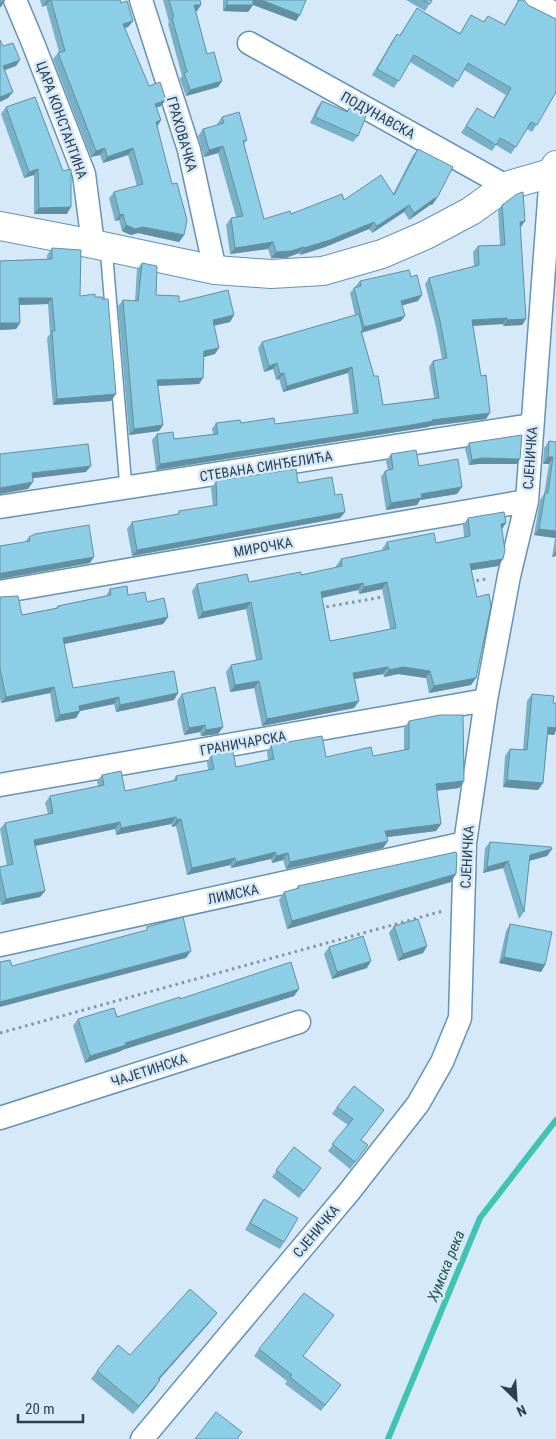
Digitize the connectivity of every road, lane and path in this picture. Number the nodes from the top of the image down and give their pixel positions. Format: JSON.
{"nodes":[{"id":1,"x":14,"y":0,"type":"edge"},
{"id":2,"x":141,"y":0,"type":"edge"},
{"id":3,"x":530,"y":0,"type":"edge"},
{"id":4,"x":556,"y":14,"type":"edge"},
{"id":5,"x":249,"y":43,"type":"dead end"},
{"id":6,"x":554,"y":169,"type":"edge"},
{"id":7,"x":506,"y":186,"type":"junction"},
{"id":8,"x":0,"y":226,"type":"edge"},
{"id":9,"x":100,"y":245,"type":"junction"},
{"id":10,"x":215,"y":270,"type":"junction"},
{"id":11,"x":532,"y":425,"type":"junction"},
{"id":12,"x":126,"y":488,"type":"junction"},
{"id":13,"x":527,"y":501,"type":"junction"},
{"id":14,"x":0,"y":507,"type":"edge"},
{"id":15,"x":509,"y":576,"type":"junction"},
{"id":16,"x":460,"y":584,"type":"edge"},
{"id":17,"x":0,"y":592,"type":"edge"},
{"id":18,"x":392,"y":596,"type":"edge"},
{"id":19,"x":314,"y":609,"type":"edge"},
{"id":20,"x":486,"y":700,"type":"junction"},
{"id":21,"x":0,"y":785,"type":"edge"},
{"id":22,"x":465,"y":843,"type":"junction"},
{"id":23,"x":464,"y":906,"type":"junction"},
{"id":24,"x":0,"y":945,"type":"edge"},
{"id":25,"x":299,"y":1022,"type":"dead end"},
{"id":26,"x":0,"y":1033,"type":"edge"},
{"id":27,"x":0,"y":1118,"type":"edge"},
{"id":28,"x":142,"y":1439,"type":"edge"}],
"edges":[{"from":1,"to":9,"type":"street","name":"ЦАРА КОНСТАНТИНА"},
{"from":2,"to":10,"type":"street","name":"ГРАХОВАЧКА"},
{"from":3,"to":4,"type":"street"},
{"from":5,"to":7,"type":"street","name":"ПОДУНАВСКА"},
{"from":6,"to":7,"type":"street"},
{"from":6,"to":11,"type":"street","name":"СЈЕНИЧКА"},
{"from":7,"to":10,"type":"street"},
{"from":8,"to":9,"type":"street"},
{"from":9,"to":10,"type":"street"},
{"from":9,"to":12,"type":"lane"},
{"from":11,"to":12,"type":"street","name":"СТЕВАНА СИНЂЕЛИЋА"},
{"from":11,"to":13,"type":"street","name":"СЈЕНИЧКА"},
{"from":12,"to":14,"type":"street","name":"СТЕВАНА СИНЂЕЛИЋА"},
{"from":13,"to":15,"type":"street","name":"СЈЕНИЧКА"},
{"from":13,"to":17,"type":"street","name":"МИРОЧКА"},
{"from":15,"to":16,"type":"path"},
{"from":15,"to":20,"type":"street","name":"СЈЕНИЧКА"},
{"from":18,"to":19,"type":"path"},
{"from":20,"to":21,"type":"street","name":"ГРАНИЧАРСКА"},
{"from":20,"to":22,"type":"street","name":"СЈЕНИЧКА"},
{"from":22,"to":23,"type":"street","name":"СЈЕНИЧКА"},
{"from":22,"to":24,"type":"street","name":"ЛИМСКА"},
{"from":23,"to":26,"type":"path"},
{"from":23,"to":28,"type":"street","name":"СЈЕНИЧКА"},
{"from":25,"to":27,"type":"street","name":"ЧАЈЕТИНСКА"}]}
